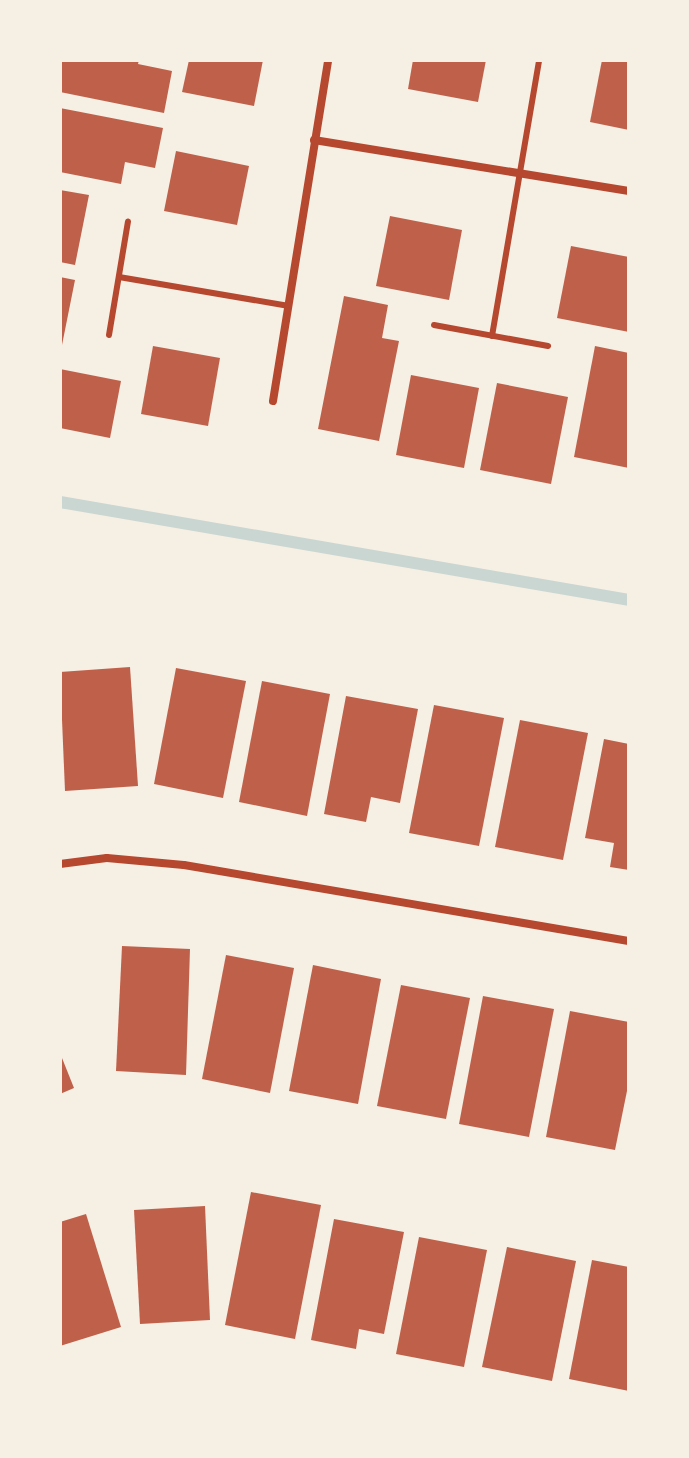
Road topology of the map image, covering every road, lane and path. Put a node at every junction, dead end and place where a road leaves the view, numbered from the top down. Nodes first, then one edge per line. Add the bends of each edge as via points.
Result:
1 (328, 60) edge
2 (539, 60) edge
3 (314, 140) junction
4 (519, 173) junction
5 (629, 191) edge
6 (128, 222) dead end
7 (119, 277) junction
8 (288, 306) junction
9 (434, 325) dead end
10 (109, 335) dead end
11 (492, 336) junction
12 (548, 346) dead end
13 (273, 401) dead end
14 (60, 864) edge
15 (629, 941) edge

1 - 3 street
2 - 4 lane
3 - 4 street
3 - 8 street
4 - 5 street
4 - 11 lane
6 - 7 lane
7 - 8 lane
7 - 10 lane
8 - 13 street
9 - 11 lane
11 - 12 lane
14 - 15 street via 107,858 184,865

